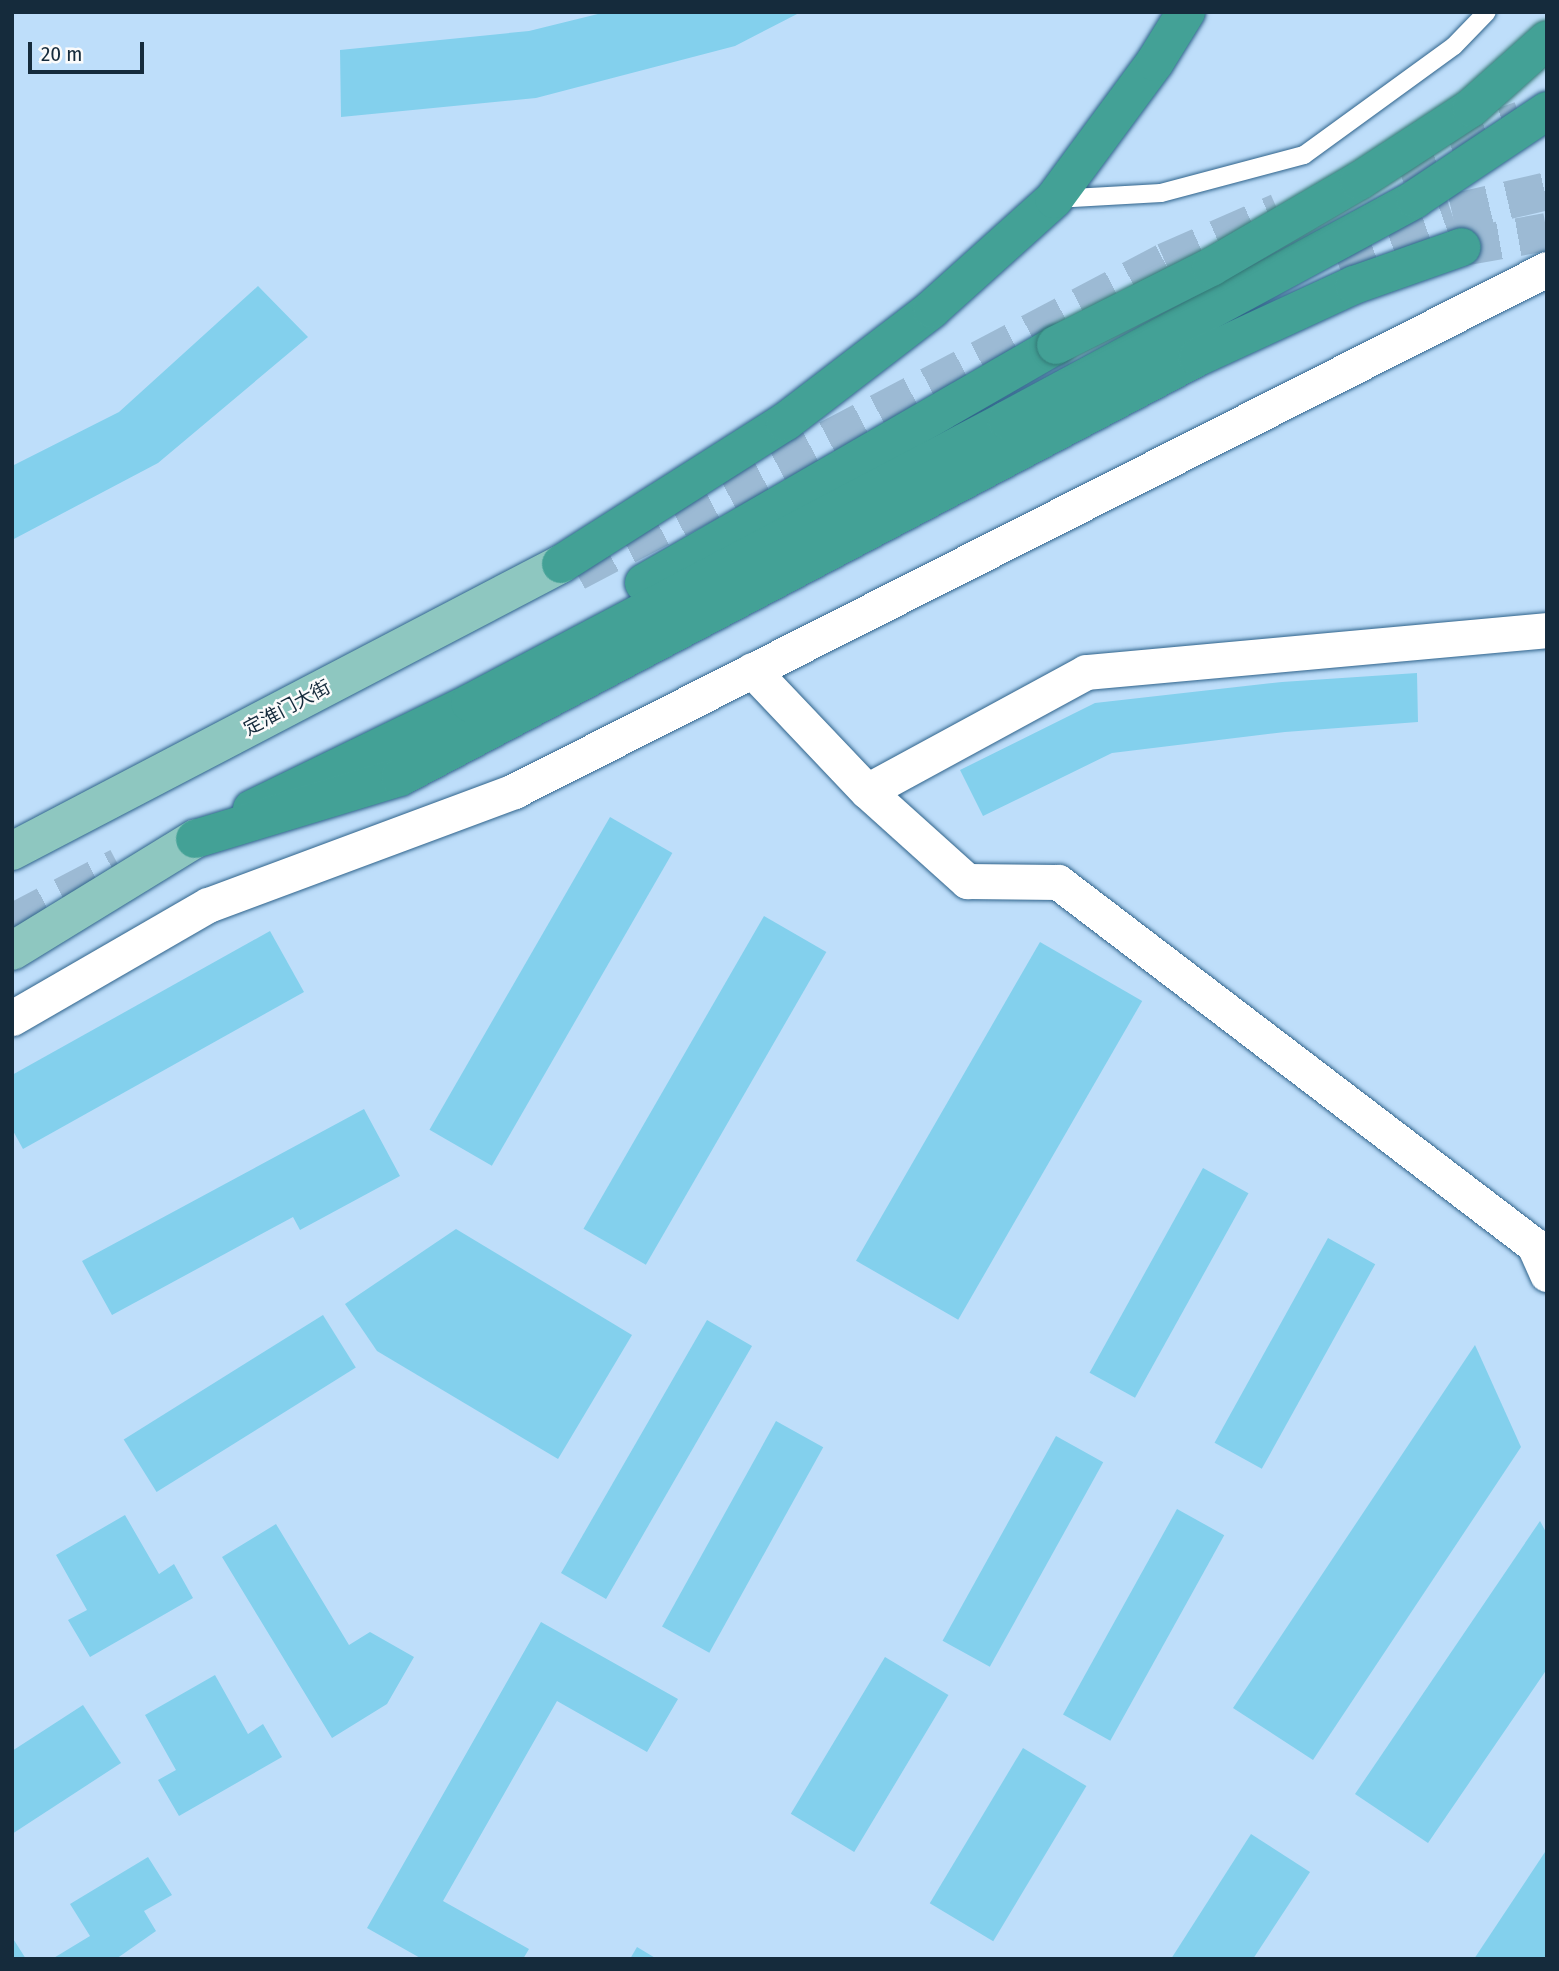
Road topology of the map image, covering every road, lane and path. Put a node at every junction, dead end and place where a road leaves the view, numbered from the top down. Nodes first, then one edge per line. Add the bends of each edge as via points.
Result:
1 (1186, 12) edge
2 (1488, 12) edge
3 (1547, 40) edge
4 (1547, 111) edge
5 (1055, 199) junction
6 (1462, 247) tunnel mouth
7 (1547, 269) edge
8 (561, 564) joint
9 (1547, 630) edge
10 (752, 670) junction
11 (867, 791) junction
12 (252, 809) junction
13 (195, 839) junction
14 (12, 851) edge
15 (12, 951) edge
16 (12, 1018) edge
17 (1543, 1253) edge

1 - 5 highway
2 - 5 lane via 1454,46 1304,155 1161,193
3 - 12 highway, bridge via 1471,108 1359,181 1211,267 1056,345
4 - 12 highway via 1415,199 1007,420 470,703
5 - 8 highway via 932,309 785,422
6 - 13 highway via 1354,285 1198,357 400,777
7 - 10 street
8 - 14 main road, 定淮门大街
9 - 11 street via 1086,672
10 - 11 street
10 - 16 street via 514,791 208,905
11 - 17 street via 967,881 1058,882
12 - 13 highway
13 - 15 main road

